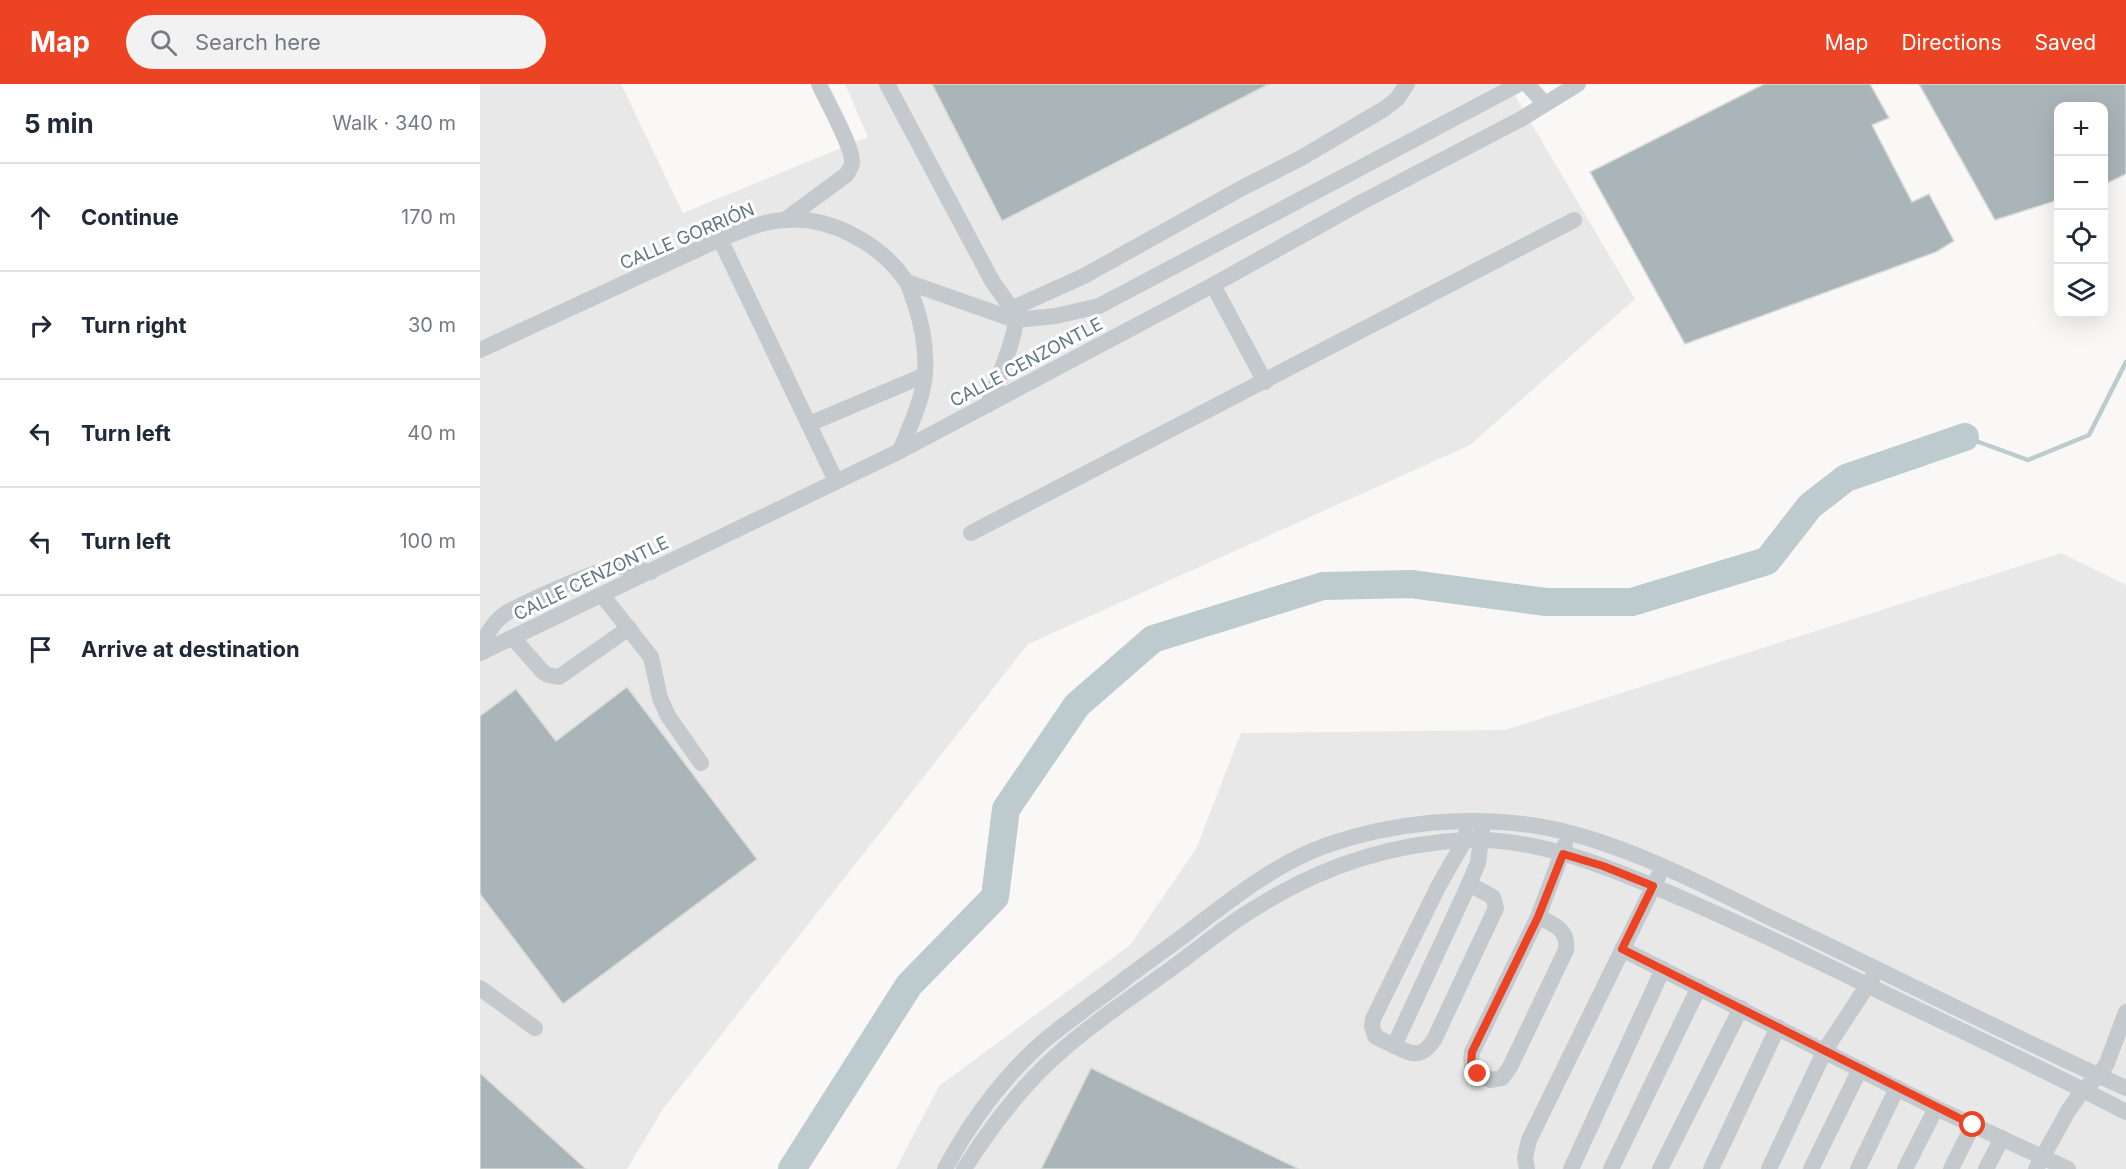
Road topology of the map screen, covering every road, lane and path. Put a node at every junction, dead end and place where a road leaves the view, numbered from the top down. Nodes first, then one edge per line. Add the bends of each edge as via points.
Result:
1 (819, 84) edge
2 (887, 84) edge
3 (1407, 84) edge
4 (1519, 84) edge
5 (1527, 84) edge
6 (1569, 86) edge
7 (1545, 104) junction
8 (785, 220) junction
9 (1574, 220) dead end
10 (720, 239) junction
11 (907, 282) junction
12 (1213, 285) junction
13 (1013, 315) junction
14 (480, 350) edge
15 (925, 375) junction
16 (1264, 382) junction
17 (988, 405) junction
18 (808, 424) junction
19 (900, 451) junction
20 (836, 482) junction
21 (971, 533) dead end
22 (651, 572) junction
23 (602, 595) junction
24 (629, 628) junction
25 (513, 638) junction
26 (480, 646) edge
27 (480, 653) edge
28 (701, 763) dead end
29 (1475, 821) junction
30 (1569, 833) junction
31 (1473, 840) junction
32 (1563, 854) junction
33 (1663, 868) junction
34 (1469, 885) junction
35 (1653, 886) junction
36 (1538, 917) junction
37 (1622, 949) junction
38 (1663, 969) junction
39 (1878, 969) junction
40 (1868, 985) junction
41 (1699, 987) junction
42 (480, 988) edge
43 (1741, 1008) junction
44 (2126, 1012) edge
45 (1778, 1027) junction
46 (535, 1028) dead end
47 (1394, 1046) junction
48 (1825, 1050) junction
49 (1860, 1068) junction
50 (2099, 1076) junction
51 (1897, 1088) junction
52 (2126, 1088) edge
53 (2084, 1090) junction
54 (1936, 1108) junction
55 (2126, 1112) edge
56 (1973, 1125) junction
57 (2002, 1138) junction
58 (2039, 1163) edge
59 (945, 1169) edge
60 (964, 1169) edge
61 (1527, 1169) edge
62 (1571, 1169) edge
63 (1611, 1169) edge
64 (1660, 1169) edge
65 (1711, 1169) edge
66 (1769, 1169) edge
67 (1811, 1169) edge
68 (1858, 1169) edge
69 (1905, 1169) edge
70 (1951, 1169) edge
71 (1986, 1169) edge
72 (2068, 1169) edge

1 - 8 street via 849,148 851,169
2 - 13 street
3 - 13 street via 1398,99 1384,109 1301,158
4 - 13 street, CALLE CENZONTLE via 1098,306 1056,316
5 - 7 street
6 - 7 street, CALLE CENZONTLE
7 - 12 street, CALLE CENZONTLE
8 - 10 street, CALLE GORRIÓN via 754,225
8 - 11 street, CALLE GORRIÓN via 810,220 837,227 884,257
9 - 16 street
10 - 14 street, CALLE GORRIÓN
10 - 18 street
11 - 13 street, CALLE CENZONTLE
11 - 15 street, CALLE GORRIÓN via 924,334
12 - 16 street
12 - 17 street, CALLE CENZONTLE
13 - 17 street via 1010,343
15 - 18 street
15 - 19 street, CALLE GORRIÓN
16 - 21 street
17 - 19 street, CALLE CENZONTLE
18 - 20 street
19 - 20 street, CALLE CENZONTLE
20 - 22 street, CALLE CENZONTLE
22 - 23 street, CALLE CENZONTLE
22 - 26 street via 611,567 544,595 503,614
23 - 24 street
23 - 25 street, CALLE CENZONTLE
24 - 25 street via 559,677 543,672
24 - 28 street via 651,657 656,687 669,716
25 - 27 street, CALLE CENZONTLE
29 - 30 street
29 - 31 street
29 - 59 street via 1368,834 1312,851 1267,875 1036,1048 972,1121
30 - 32 street
30 - 33 street
31 - 32 street
31 - 34 street via 1478,863
31 - 47 street via 1439,885 1373,1019 1375,1036
31 - 60 street via 1402,847 1333,867 1254,908 1046,1065 1006,1109
32 - 35 street
32 - 36 street
33 - 35 street
33 - 39 street
34 - 47 street
34 - 47 street via 1495,901 1488,927 1428,1048 1411,1054
35 - 37 street
35 - 40 street
36 - 36 street via 1472,1052 1473,1071 1491,1080 1502,1078 1510,1068 1566,950 1562,931
37 - 38 street
37 - 61 street via 1529,1140
38 - 41 street
38 - 62 street
39 - 40 street
39 - 50 street
40 - 48 street
40 - 53 street
41 - 43 street
41 - 63 street
42 - 46 street
43 - 45 street
43 - 64 street
44 - 50 street via 2112,1054
45 - 48 street
45 - 65 street
48 - 49 street
48 - 66 street
49 - 51 street
49 - 67 street
50 - 52 street
50 - 53 street
51 - 54 street
51 - 68 street
53 - 55 street
53 - 58 street
54 - 56 street
54 - 69 street
56 - 57 street
56 - 70 street
57 - 58 street
57 - 71 street
58 - 72 street

